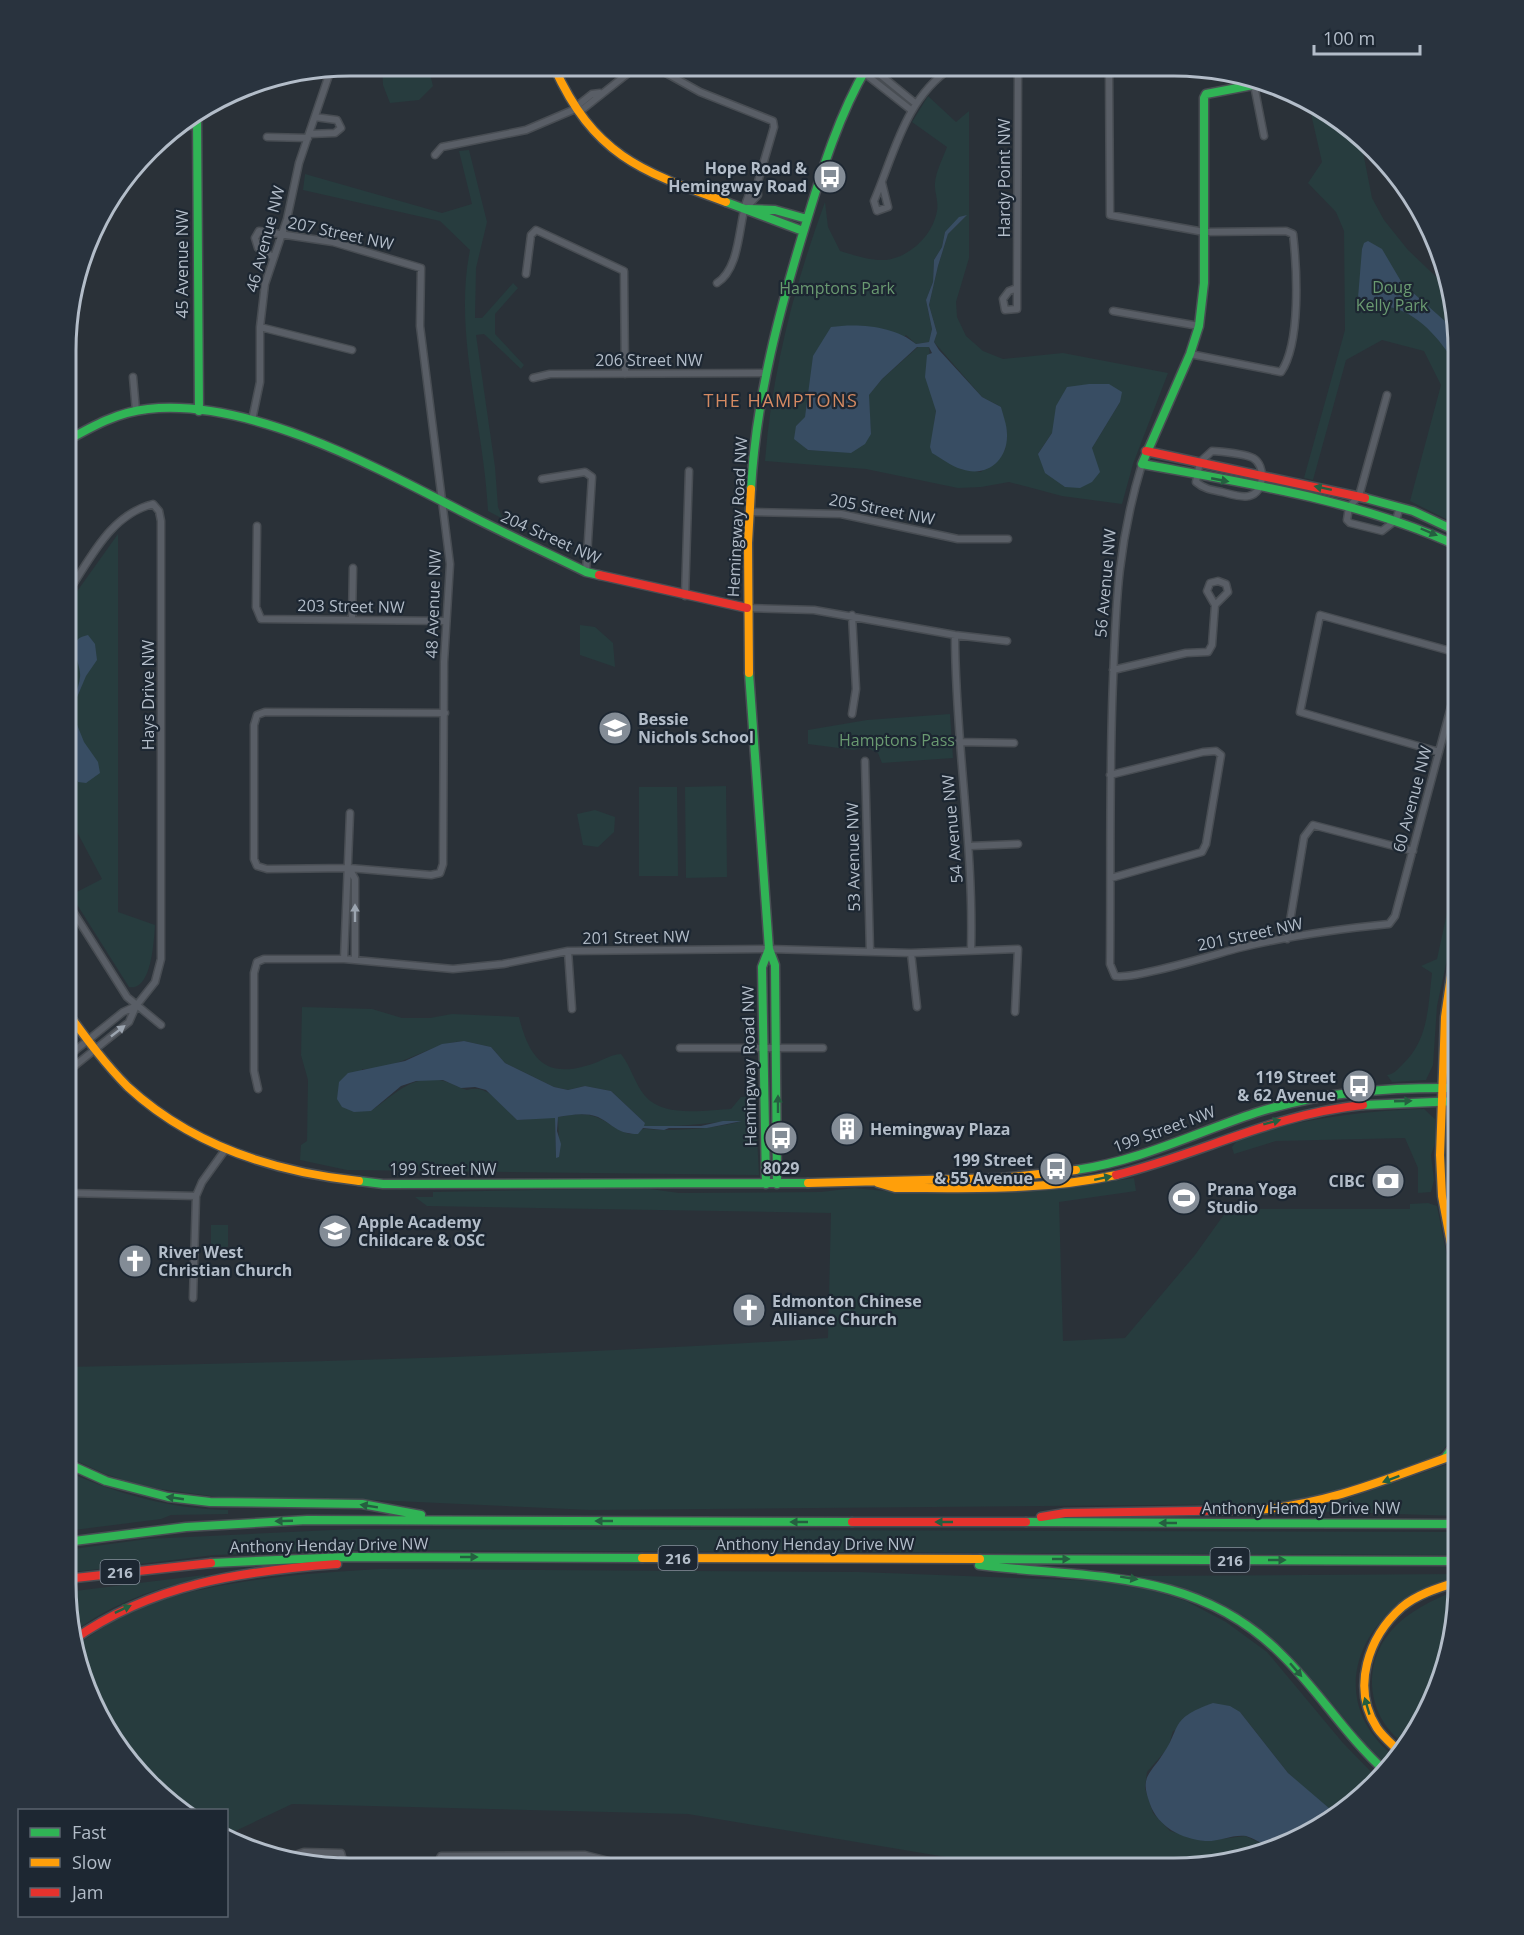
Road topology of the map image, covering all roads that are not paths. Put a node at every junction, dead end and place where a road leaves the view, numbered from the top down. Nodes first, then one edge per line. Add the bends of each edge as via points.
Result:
1 (558, 76) edge
2 (624, 76) edge
3 (671, 76) edge
4 (863, 76) edge
5 (875, 76) edge
6 (877, 76) edge
7 (942, 76) edge
8 (1018, 76) edge
9 (1109, 76) edge
10 (328, 78) edge
11 (1246, 87) edge
12 (1255, 89) edge
13 (915, 103) junction
14 (573, 110) junction
15 (911, 110) junction
16 (315, 117) junction
17 (197, 124) edge
18 (308, 136) junction
19 (1264, 136) dead end
20 (267, 137) dead end
21 (435, 155) dead end
22 (882, 183) dead end
23 (745, 209) junction
24 (807, 219) junction
25 (803, 231) junction
26 (1204, 232) junction
27 (282, 234) junction
28 (273, 257) junction
29 (418, 265) joint
30 (526, 274) dead end
31 (717, 283) dead end
32 (1017, 288) dead end
33 (1113, 311) dead end
34 (1199, 326) junction
35 (260, 327) junction
36 (352, 350) dead end
37 (1190, 354) junction
38 (765, 373) junction
39 (625, 374) junction
40 (133, 377) dead end
41 (533, 378) dead end
42 (1388, 395) dead end
43 (136, 411) junction
44 (199, 411) junction
45 (252, 420) junction
46 (76, 436) edge
47 (1146, 451) junction
48 (1200, 462) junction
49 (1142, 464) junction
50 (689, 471) dead end
51 (1262, 474) junction
52 (1198, 475) junction
53 (542, 479) dead end
54 (1260, 488) junction
55 (1359, 495) junction
56 (443, 501) junction
57 (1349, 507) junction
58 (1400, 507) junction
59 (750, 512) junction
60 (1396, 520) junction
61 (257, 526) dead end
62 (1448, 528) edge
63 (1008, 539) dead end
64 (1448, 542) edge
65 (353, 568) dead end
66 (586, 572) junction
67 (76, 580) edge
68 (685, 596) junction
69 (1215, 604) dead end
70 (747, 608) junction
71 (852, 615) junction
72 (352, 618) junction
73 (446, 621) junction
74 (955, 635) junction
75 (1007, 641) dead end
76 (1448, 650) edge
77 (1113, 670) junction
78 (445, 713) junction
79 (852, 714) dead end
80 (1448, 719) edge
81 (958, 742) junction
82 (1014, 743) dead end
83 (1439, 752) junction
84 (865, 761) dead end
85 (1110, 775) junction
86 (350, 813) dead end
87 (1018, 844) dead end
88 (969, 846) junction
89 (1413, 851) junction
90 (349, 868) junction
91 (1111, 878) junction
92 (76, 916) edge
93 (1389, 924) joint
94 (1287, 939) junction
95 (769, 949) junction
96 (971, 949) junction
97 (568, 951) junction
98 (870, 952) junction
99 (911, 953) junction
100 (344, 959) junction
101 (355, 960) junction
102 (1119, 977) joint
103 (1448, 985) edge
104 (136, 1006) junction
105 (917, 1007) dead end
106 (572, 1009) dead end
107 (1015, 1012) dead end
108 (161, 1025) dead end
109 (76, 1026) edge
110 (86, 1042) junction
111 (680, 1048) dead end
112 (763, 1048) junction
113 (778, 1048) junction
114 (823, 1048) dead end
115 (76, 1050) edge
116 (94, 1051) junction
117 (76, 1065) edge
118 (1442, 1087) junction
119 (1448, 1087) edge
120 (258, 1089) dead end
121 (1448, 1100) edge
122 (1441, 1101) junction
123 (225, 1150) junction
124 (878, 1183) junction
125 (766, 1184) junction
126 (777, 1184) junction
127 (76, 1193) edge
128 (196, 1196) junction
129 (1448, 1228) edge
130 (193, 1298) dead end
131 (1448, 1454) edge
132 (1448, 1457) edge
133 (1445, 1458) junction
134 (76, 1468) edge
135 (448, 1521) junction
136 (1002, 1522) junction
137 (1448, 1524) edge
138 (76, 1541) edge
139 (411, 1557) junction
140 (946, 1559) junction
141 (1448, 1561) edge
142 (76, 1579) edge
143 (1448, 1585) edge
144 (81, 1635) edge
145 (1394, 1747) edge
146 (1379, 1765) edge
147 (300, 1853) edge
148 (524, 1857) joint
149 (342, 1858) edge
150 (440, 1858) edge
151 (597, 1858) edge

1 - 14 main road
2 - 14 street via 583,109
3 - 23 street via 772,121 774,127
4 - 24 main road, Hemingway Road NW via 839,124
5 - 15 street
6 - 13 street
7 - 13 street
8 - 32 street, Hardy Point NW
9 - 26 street via 1110,215
10 - 16 street, 46 Avenue NW
11 - 26 main road, 56 Avenue NW via 1206,94 1204,98
12 - 19 street
13 - 15 street
14 - 21 street via 526,130 442,147
14 - 23 main road via 613,150 637,165 685,188
15 - 22 street
16 - 18 street, 46 Avenue NW
16 - 18 street via 337,120 341,128 335,133
17 - 44 main road, 45 Avenue NW
18 - 20 street
18 - 27 street, 46 Avenue NW
23 - 24 main road via 775,210
23 - 25 main road
23 - 31 street via 734,257 724,278
24 - 25 main road, Hemingway Road NW
25 - 38 main road, Hemingway Road NW
26 - 34 main road, 56 Avenue NW
26 - 37 street via 1293,234 1298,274 1295,312 1287,364 1281,372
27 - 28 street, 46 Avenue NW
27 - 28 street, 207 Street NW via 259,231 255,237 258,248
27 - 29 street, 207 Street NW via 333,242
28 - 35 street, 46 Avenue NW
29 - 56 street, 48 Avenue NW via 420,326
30 - 39 street via 531,235 536,230 624,271
33 - 34 street
34 - 37 main road, 56 Avenue NW
35 - 36 street
35 - 45 street, 46 Avenue NW via 260,382
37 - 47 main road, 56 Avenue NW
38 - 39 street, 206 Street NW
38 - 59 main road, Hemingway Road NW
39 - 41 street, 206 Street NW via 550,374
40 - 43 street
42 - 55 street
43 - 44 main road, 204 Street NW
43 - 46 main road, 204 Street NW via 105,420
44 - 45 main road, 204 Street NW
45 - 56 main road, 204 Street NW via 357,458
47 - 48 main road
47 - 49 main road, 56 Avenue NW
48 - 51 main road
48 - 51 street via 1212,451 1224,452 1254,458
48 - 52 street
49 - 52 main road
49 - 77 street, 56 Avenue NW via 1127,511 1118,564
50 - 68 street
51 - 54 street
55 -> 51 main road
52 - 54 main road
53 - 66 street via 585,472 592,477
54 - 57 main road
55 - 57 street
55 - 58 main road
56 - 66 main road, 204 Street NW
56 - 73 street, 48 Avenue NW via 450,564
57 - 60 main road
57 - 60 street via 1350,523 1379,531
58 - 60 street
58 - 62 main road
59 - 63 street, 205 Street NW via 841,514 953,539
59 - 70 main road, Hemingway Road NW
60 -> 64 main road
61 - 72 street, 203 Street NW via 258,616 271,620
65 - 72 street
66 - 68 main road, 204 Street NW
67 - 104 street, Hays Drive NW via 113,526 128,514 153,504 161,521 162,950 155,982
68 - 70 main road, 204 Street NW
69 - 77 street via 1208,652 1186,653
70 - 71 street, 204 Street NW
70 - 95 main road, Hemingway Road NW via 751,718
71 - 74 street, 204 Street NW
71 - 79 street via 856,689
72 - 73 street, 203 Street NW
73 - 78 street, 48 Avenue NW
74 - 75 street, 204 Street NW
74 - 81 street, 54 Avenue NW
76 - 83 street via 1320,615 1300,712
77 - 85 street, 56 Avenue NW
78 - 90 street, 48 Avenue NW via 440,873 431,876
78 - 90 street via 257,715 257,866
80 - 83 street, 60 Avenue NW
81 - 82 street
81 - 88 street, 54 Avenue NW
83 - 89 street, 60 Avenue NW
84 - 98 street, 53 Avenue NW
85 - 91 street, 56 Avenue NW
85 - 91 street via 1203,752 1216,751 1221,755 1202,852
86 - 90 street
87 - 88 street
88 - 96 street, 54 Avenue NW
89 - 93 street, 60 Avenue NW via 1395,916
89 - 94 street via 1313,825 1304,837
90 - 100 street via 345,879
101 -> 90 street via 355,879
91 - 102 street, 56 Avenue NW via 1110,964 1112,974
92 - 104 street
93 - 94 street, 201 Street NW via 1341,928
94 - 102 street, 201 Street NW
95 - 97 street, 201 Street NW
95 - 98 street, 201 Street NW
95 - 112 main road, Hemingway Road NW via 762,967
95 - 113 main road, Hemingway Road NW via 775,965
96 - 99 street, 201 Street NW
96 - 107 street, 201 Street NW via 1018,949
97 - 101 street, 201 Street NW via 471,968 420,968
97 - 106 street
98 - 99 street, 201 Street NW
99 - 105 street
100 - 101 street, 201 Street NW
100 - 120 street, 201 Street NW via 257,962 254,1071
103 - 118 main road
104 - 108 street
104 - 110 street, Hays Drive NW
116 -> 104 street, Hays Drive NW via 129,1022
109 - 110 main road, 199 Street NW
110 - 115 street, Hays Drive NW
110 - 116 main road, 199 Street NW
111 - 112 street
112 - 113 street
112 - 125 main road, Hemingway Road NW
113 - 114 street
126 -> 113 main road, Hemingway Road NW
116 - 117 street, Hays Drive NW
116 - 123 main road, 199 Street NW via 142,1098 196,1136
118 - 119 main road, 199 Street NW
118 - 122 main road
118 - 124 main road, 199 Street NW via 1358,1091 1290,1103 1098,1167 1055,1174 895,1179
121 - 122 main road, 199 Street NW
124 -> 122 main road, 199 Street NW via 906,1188 1081,1182 1120,1174 1293,1117 1360,1105
122 - 129 main road via 1442,1196
123 - 125 main road, 199 Street NW via 312,1177 383,1184
123 - 128 street via 201,1182
124 - 126 main road, 199 Street NW
125 - 126 main road, 199 Street NW
127 - 128 street
128 - 130 street
131 - 133 main road
132 - 133 main road
133 -> 136 main road via 1332,1499 1301,1506 1065,1513
135 -> 134 main road via 362,1504 210,1502 168,1497 106,1481
136 -> 135 main road, Anthony Henday Drive NW / 216
135 -> 138 main road, Anthony Henday Drive NW / 216 via 244,1523
137 -> 136 main road, Anthony Henday Drive NW / 216
139 -> 140 main road, Anthony Henday Drive NW / 216
139 - 142 main road, Anthony Henday Drive NW / 216 via 246,1560
144 -> 139 main road via 123,1608 212,1581 288,1568
140 -> 141 main road, Anthony Henday Drive NW / 216
140 -> 146 main road via 1008,1570 1148,1581 1216,1605 1273,1645 1363,1752
145 -> 143 main road via 1373,1723 1365,1703 1363,1675 1367,1655 1378,1634 1407,1603
147 - 149 street via 341,1853
148 - 150 street
148 - 151 street

